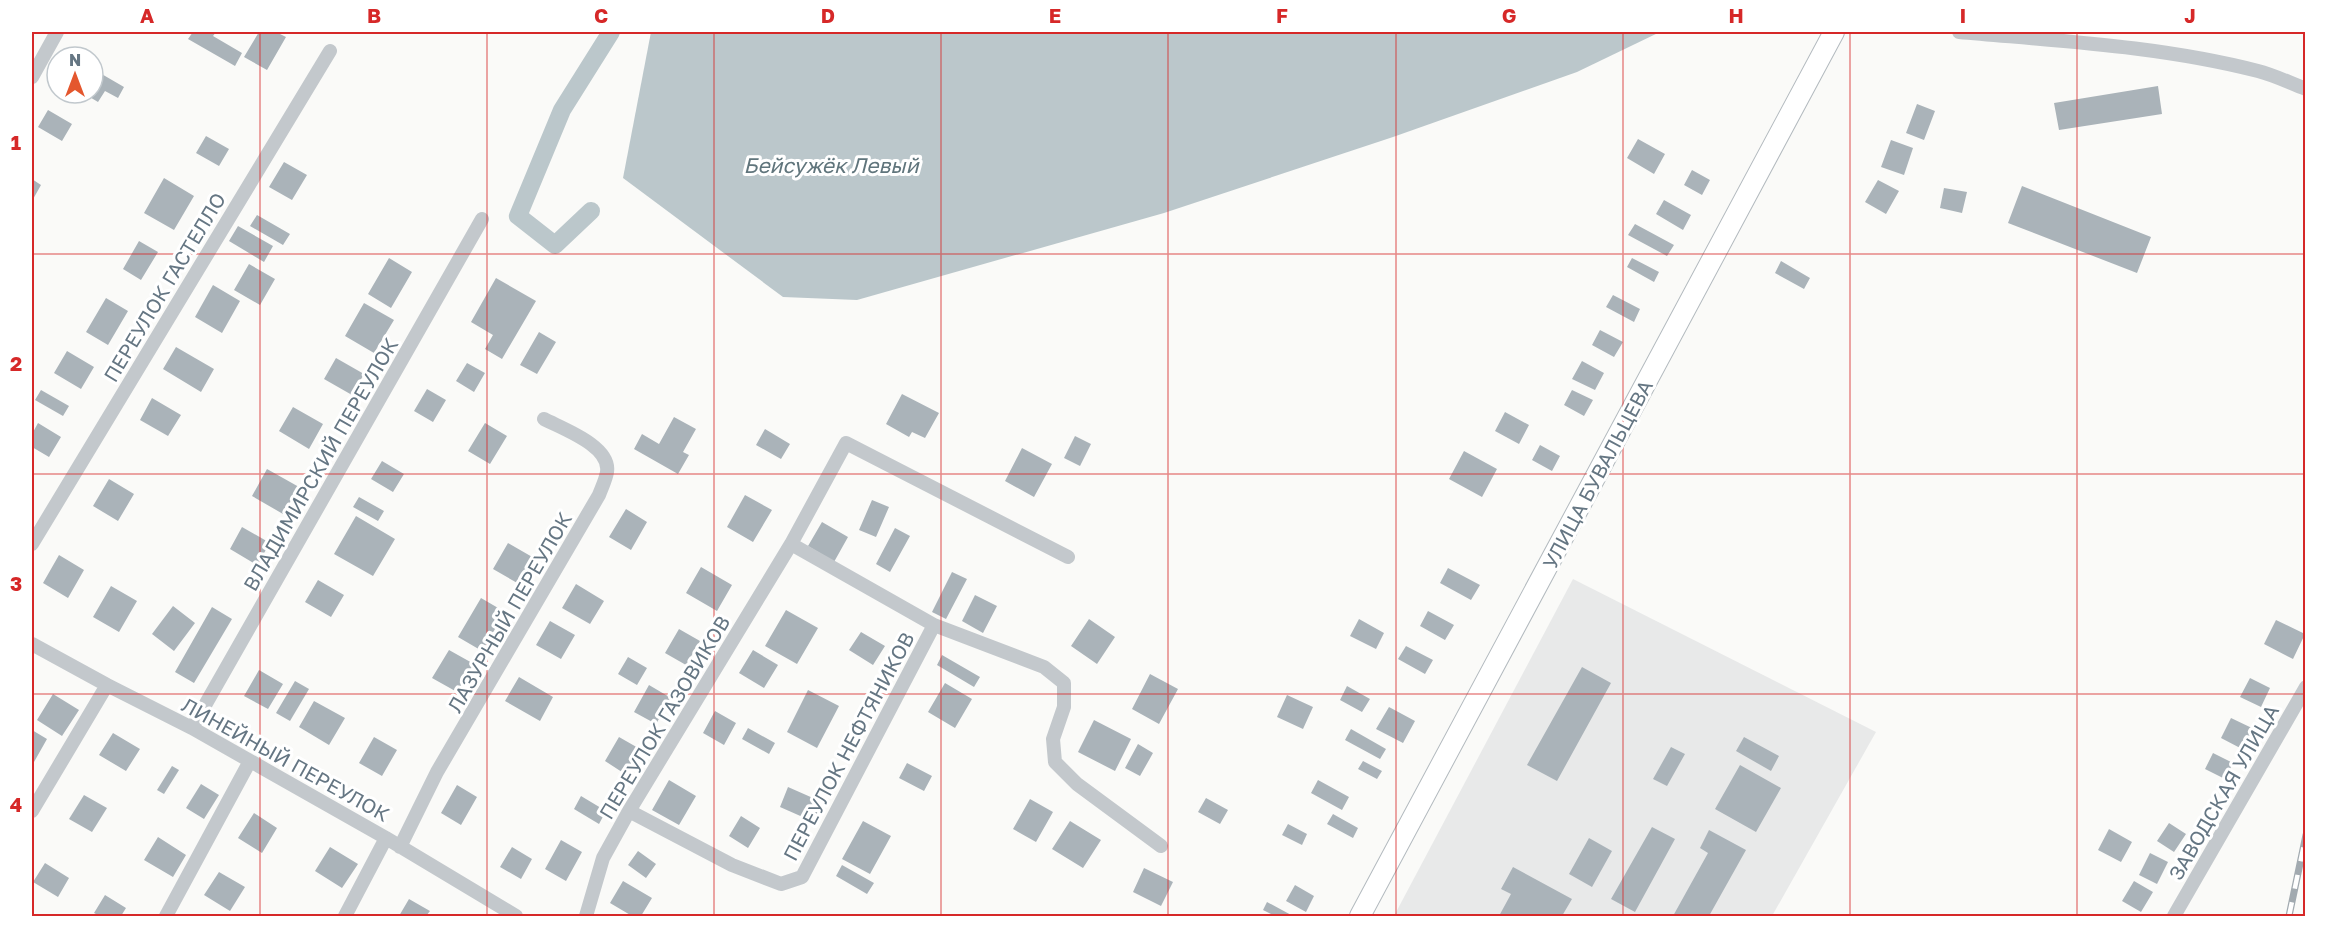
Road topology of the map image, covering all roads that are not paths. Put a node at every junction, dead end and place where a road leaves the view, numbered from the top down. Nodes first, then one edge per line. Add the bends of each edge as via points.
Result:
1 (57, 32) edge
2 (1834, 32) edge
3 (1959, 32) edge
4 (330, 51) dead end
5 (32, 77) edge
6 (2306, 89) edge
7 (482, 219) dead end
8 (544, 419) dead end
9 (32, 544) edge
10 (791, 544) junction
11 (1068, 557) dead end
12 (934, 625) junction
13 (32, 644) edge
14 (107, 686) junction
15 (2306, 687) edge
16 (192, 728) junction
17 (250, 761) junction
18 (32, 811) edge
19 (629, 811) junction
20 (386, 838) junction
21 (1161, 846) dead end
22 (400, 847) junction
23 (166, 916) edge
24 (345, 916) edge
25 (516, 916) edge
26 (586, 916) edge
27 (1360, 916) edge
28 (2174, 916) edge

1 - 5 street
2 - 27 street, УЛИЦА БУВАЛЬЦЕВА
3 - 6 street via 2120,46 2260,71
4 - 9 street, ПЕРЕУЛОК ГАСТЕЛЛО
7 - 16 street, ВЛАДИМИРСКИЙ ПЕРЕУЛОК
8 - 22 street, ЛАЗУРНЫЙ ПЕРЕУЛОК via 603,454 607,470 599,495 437,772
10 - 11 street, ПЕРЕУЛОК ГАЗОВИКОВ via 846,443
10 - 12 street
10 - 19 street, ПЕРЕУЛОК ГАЗОВИКОВ
12 - 19 street, ПЕРЕУЛОК НЕФТЯНИКОВ via 802,877 781,884 732,865
12 - 21 street via 1044,667 1064,683 1064,707 1053,739 1055,762 1077,784
13 - 14 street, ЛИНЕЙНЫЙ ПЕРЕУЛОК
14 - 16 street, ЛИНЕЙНЫЙ ПЕРЕУЛОК
14 - 18 street
15 - 28 street, ЗАВОДСКАЯ УЛИЦА
16 - 17 street, ЛИНЕЙНЫЙ ПЕРЕУЛОК
17 - 20 street, ЛИНЕЙНЫЙ ПЕРЕУЛОК
17 - 23 street
19 - 26 street, ПЕРЕУЛОК ГАЗОВИКОВ via 603,858
20 - 22 street, ЛИНЕЙНЫЙ ПЕРЕУЛОК
20 - 24 street
22 - 25 street, ЛИНЕЙНЫЙ ПЕРЕУЛОК

